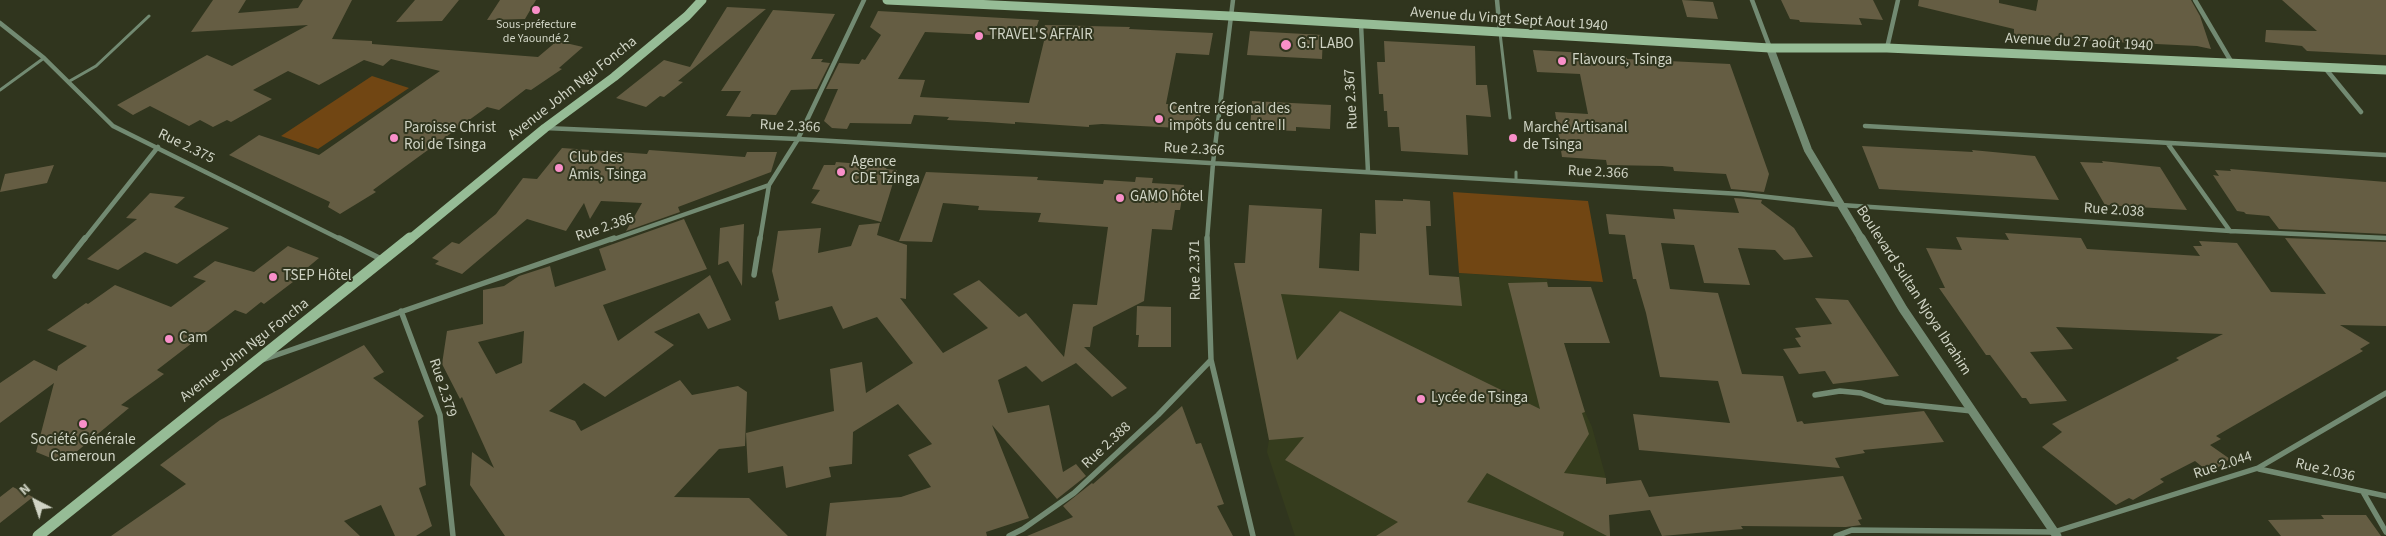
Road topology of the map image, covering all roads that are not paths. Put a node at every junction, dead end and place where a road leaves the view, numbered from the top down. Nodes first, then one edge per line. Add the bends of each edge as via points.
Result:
1 (702, 0) edge
2 (864, 0) edge
3 (887, 0) edge
4 (1233, 0) edge
5 (1498, 0) edge
6 (1752, 0) edge
7 (1898, 0) edge
8 (2195, 0) edge
9 (149, 16) dead end
10 (1230, 16) junction
11 (0, 23) edge
12 (1361, 24) junction
13 (1500, 33) junction
14 (1770, 48) junction
15 (1887, 48) junction
16 (44, 58) junction
17 (2233, 63) junction
18 (2324, 67) junction
19 (2386, 70) edge
20 (68, 82) junction
21 (0, 90) edge
22 (2361, 112) dead end
23 (1510, 118) dead end
24 (1865, 126) dead end
25 (545, 128) junction
26 (798, 139) junction
27 (2168, 144) junction
28 (158, 147) junction
29 (2386, 156) edge
30 (1213, 163) junction
31 (1368, 172) junction
32 (1516, 172) dead end
33 (1516, 181) junction
34 (769, 185) junction
35 (1841, 206) junction
36 (2230, 231) junction
37 (2386, 238) edge
38 (384, 260) junction
39 (754, 275) dead end
40 (55, 276) dead end
41 (402, 311) junction
42 (1211, 360) junction
43 (252, 364) junction
44 (2386, 393) edge
45 (1815, 395) dead end
46 (1973, 411) junction
47 (2258, 468) junction
48 (2363, 492) junction
49 (2386, 496) edge
50 (2386, 532) edge
51 (2055, 534) edge
52 (38, 536) edge
53 (453, 536) edge
54 (1009, 536) edge
55 (1253, 536) edge
56 (1836, 536) edge

1 - 25 main road, Avenue John Ngu Foncha via 614,77
2 - 26 street
3 - 10 main road, Avenue du Vingt Sept Aout 1940
4 - 10 street, Rue 2.371
5 - 13 street
6 - 14 street
7 - 15 street
8 - 17 street
9 - 20 lane via 96,66
10 - 12 main road, Avenue du Vingt Sept Aout 1940
10 - 30 street, Rue 2.371
11 - 16 street, Rue 2.375
12 - 13 main road, Avenue du Vingt Sept Aout 1940
12 - 31 street, Rue 2.367
13 - 14 main road, Avenue du Vingt Sept Aout 1940
13 - 23 lane
14 - 15 main road, Avenue du 27 août 1940
14 - 35 street, Boulevard Sultan Njoya Ibrahim via 1808,150
15 - 17 main road, Avenue du 27 août 1940
16 - 20 street, Rue 2.375
16 - 21 lane
17 - 18 main road, Avenue du 27 août 1940
18 - 19 main road, Avenue du 27 août 1940
18 - 22 street
20 - 28 street, Rue 2.375 via 113,126
24 - 27 street
25 - 26 street, Rue 2.366
25 - 38 main road, Avenue John Ngu Foncha
26 - 30 street, Rue 2.366
26 - 34 street
27 - 29 street
27 - 36 street
28 - 38 street, Rue 2.375
28 - 40 street
30 - 31 street, Rue 2.366
30 - 42 street, Rue 2.371 via 1207,243
31 - 33 street, Rue 2.366
32 - 33 lane
33 - 35 street, Rue 2.366 via 1740,194
34 - 39 street
34 - 41 street, Rue 2.386
35 - 36 street, Rue 2.038
35 - 46 street, Boulevard Sultan Njoya Ibrahim via 1903,309
36 - 37 street, Rue 2.038
38 - 43 main road, Avenue John Ngu Foncha
41 - 43 street, Rue 2.386
41 - 53 street, Rue 2.379 via 440,415
42 - 54 street, Rue 2.388 via 1158,415 1074,493
42 - 55 street, Rue 2.371
43 - 52 main road, Avenue John Ngu Foncha
44 - 47 street, Rue 2.044
45 - 46 street via 1840,391 1861,393 1886,402
46 - 51 street, Boulevard Sultan Njoya Ibrahim
47 - 48 street, Rue 2.036
47 - 51 street, Rue 2.044
48 - 49 street, Rue 2.036
48 - 50 street
51 - 56 street, Rue 2.044 via 1852,530

